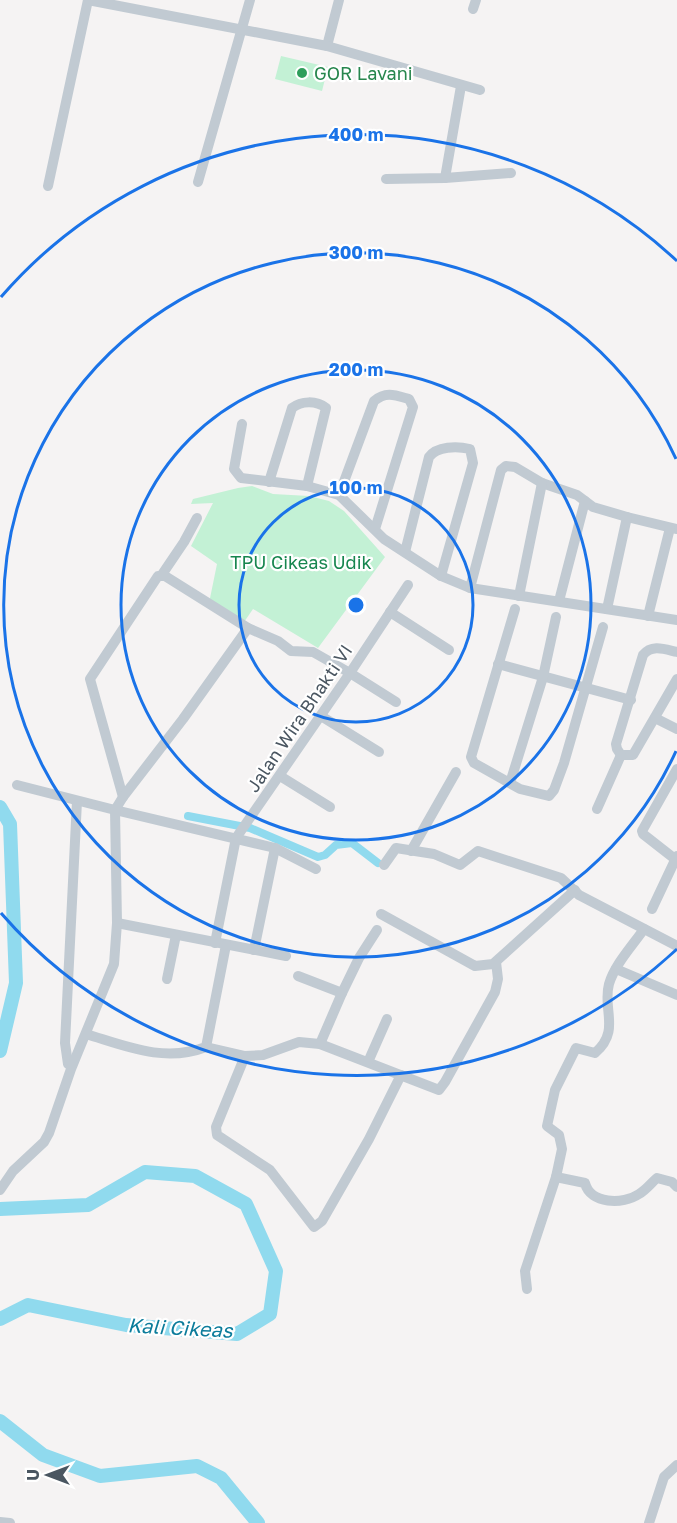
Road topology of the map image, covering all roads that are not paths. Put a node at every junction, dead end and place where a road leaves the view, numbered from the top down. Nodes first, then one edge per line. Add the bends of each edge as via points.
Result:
1 (87, 0) edge
2 (250, 0) edge
3 (339, 0) edge
4 (243, 30) junction
5 (327, 46) junction
6 (461, 86) junction
7 (480, 90) dead end
8 (511, 173) dead end
9 (445, 178) junction
10 (386, 179) dead end
11 (198, 182) dead end
12 (48, 186) dead end
13 (242, 424) dead end
14 (269, 482) junction
15 (542, 483) junction
16 (307, 486) junction
17 (339, 495) junction
18 (585, 501) junction
19 (627, 517) junction
20 (197, 518) dead end
21 (375, 529) junction
22 (674, 529) edge
23 (405, 552) junction
24 (161, 576) junction
25 (441, 576) junction
26 (408, 585) dead end
27 (470, 588) junction
28 (519, 596) junction
29 (559, 601) junction
30 (514, 609) dead end
31 (608, 609) junction
32 (390, 612) junction
33 (648, 616) junction
34 (556, 617) dead end
35 (677, 620) edge
36 (603, 627) dead end
37 (248, 628) junction
38 (449, 650) dead end
39 (677, 652) edge
40 (498, 664) junction
41 (350, 673) junction
42 (543, 677) junction
43 (677, 678) edge
44 (586, 688) junction
45 (631, 700) junction
46 (396, 702) dead end
47 (321, 716) junction
48 (655, 717) junction
49 (677, 729) edge
50 (379, 752) dead end
51 (621, 754) junction
52 (677, 769) edge
53 (456, 772) dead end
54 (280, 777) junction
55 (510, 783) junction
56 (17, 784) dead end
57 (123, 797) junction
58 (77, 801) junction
59 (330, 807) dead end
60 (597, 809) dead end
61 (115, 810) junction
62 (241, 831) junction
63 (275, 848) junction
64 (411, 851) junction
65 (676, 858) edge
66 (384, 865) dead end
67 (315, 869) dead end
68 (575, 890) junction
69 (652, 909) dead end
70 (381, 914) dead end
71 (117, 923) junction
72 (644, 929) junction
73 (377, 930) dead end
74 (176, 935) junction
75 (221, 944) junction
76 (677, 946) edge
77 (254, 950) junction
78 (286, 956) dead end
79 (496, 962) junction
80 (616, 969) junction
81 (298, 976) dead end
82 (167, 979) dead end
83 (342, 993) junction
84 (677, 995) edge
85 (387, 1019) dead end
86 (86, 1034) junction
87 (320, 1044) junction
88 (206, 1047) junction
89 (245, 1056) junction
90 (368, 1062) junction
91 (68, 1064) dead end
92 (401, 1075) junction
93 (556, 1177) junction
94 (2, 1186) edge
95 (677, 1187) edge
96 (527, 1289) dead end
97 (677, 1465) edge
98 (0, 1522) edge
99 (10, 1523) edge
100 (649, 1523) edge

1 - 4 street
1 - 12 street
2 - 4 street
3 - 5 street
4 - 5 street
4 - 11 street
5 - 6 street
6 - 7 street
6 - 9 street
8 - 9 street
9 - 10 street
13 - 14 street via 234,470 241,478
14 - 16 street
14 - 16 street via 292,408 305,402 320,403 326,408
15 - 18 street via 567,490
15 - 27 street via 509,466 501,471
15 - 28 street
16 - 17 street
17 - 21 street
17 - 21 street via 374,401 390,394 409,399 413,407
18 - 19 street
18 - 29 street
19 - 22 street
19 - 31 street
20 - 24 street
21 - 23 street
22 - 33 street
23 - 25 street
23 - 25 street via 429,457 434,451 470,449 473,463
24 - 37 street
24 - 57 street via 157,576 90,679
25 - 27 street
26 - 32 street, Jalan Wira Bhakti VI
27 - 28 street
28 - 29 street
29 - 31 street
30 - 40 street
31 - 33 street
32 - 38 street
32 - 41 street, Jalan Wira Bhakti VI
33 - 35 street
34 - 42 street
36 - 44 street
37 - 41 street via 291,651 313,652
37 - 57 street
39 - 45 street via 647,650
40 - 42 street
40 - 55 street via 471,757 474,763
41 - 46 street
41 - 47 street, Jalan Wira Bhakti VI
42 - 44 street
42 - 55 street
43 - 48 street
44 - 45 street
44 - 55 street via 554,790 549,796
45 - 51 street via 616,744
47 - 50 street
47 - 54 street, Jalan Wira Bhakti VI
48 - 49 street
48 - 51 street via 633,755
51 - 60 street
52 - 65 street via 642,831
53 - 64 street
54 - 59 street
54 - 62 street, Jalan Wira Bhakti VI
56 - 58 street
57 - 61 street
58 - 61 street
58 - 91 street via 64,1043
61 - 62 street
61 - 71 street
62 - 63 street
62 - 75 street
63 - 67 street
63 - 77 street
64 - 66 street via 396,848
64 - 68 street via 434,854 460,865 478,851 561,878
65 - 69 street
68 - 72 street
68 - 79 street
70 - 79 street via 475,966
71 - 74 street
71 - 86 street via 111,974
72 - 76 street
72 - 80 street
73 - 83 street
74 - 75 street
74 - 82 street
75 - 77 street
75 - 88 street
77 - 78 street
79 - 92 street via 495,992 446,1082 439,1090
80 - 84 street
80 - 93 street via 609,982 611,1020 603,1046 595,1053 576,1048 555,1090 547,1126 559,1135 562,1149
81 - 83 street
83 - 87 street
85 - 90 street
86 - 88 street via 152,1054
86 - 94 street via 49,1133
87 - 89 street via 299,1042 263,1055
87 - 90 street
88 - 89 street
89 - 92 street via 216,1127 217,1135 270,1170 314,1227 322,1221 369,1140
90 - 92 street
93 - 95 street via 585,1183 592,1195 612,1202 638,1196 657,1178
93 - 96 street via 525,1271
97 - 100 street via 664,1477
98 - 99 street

